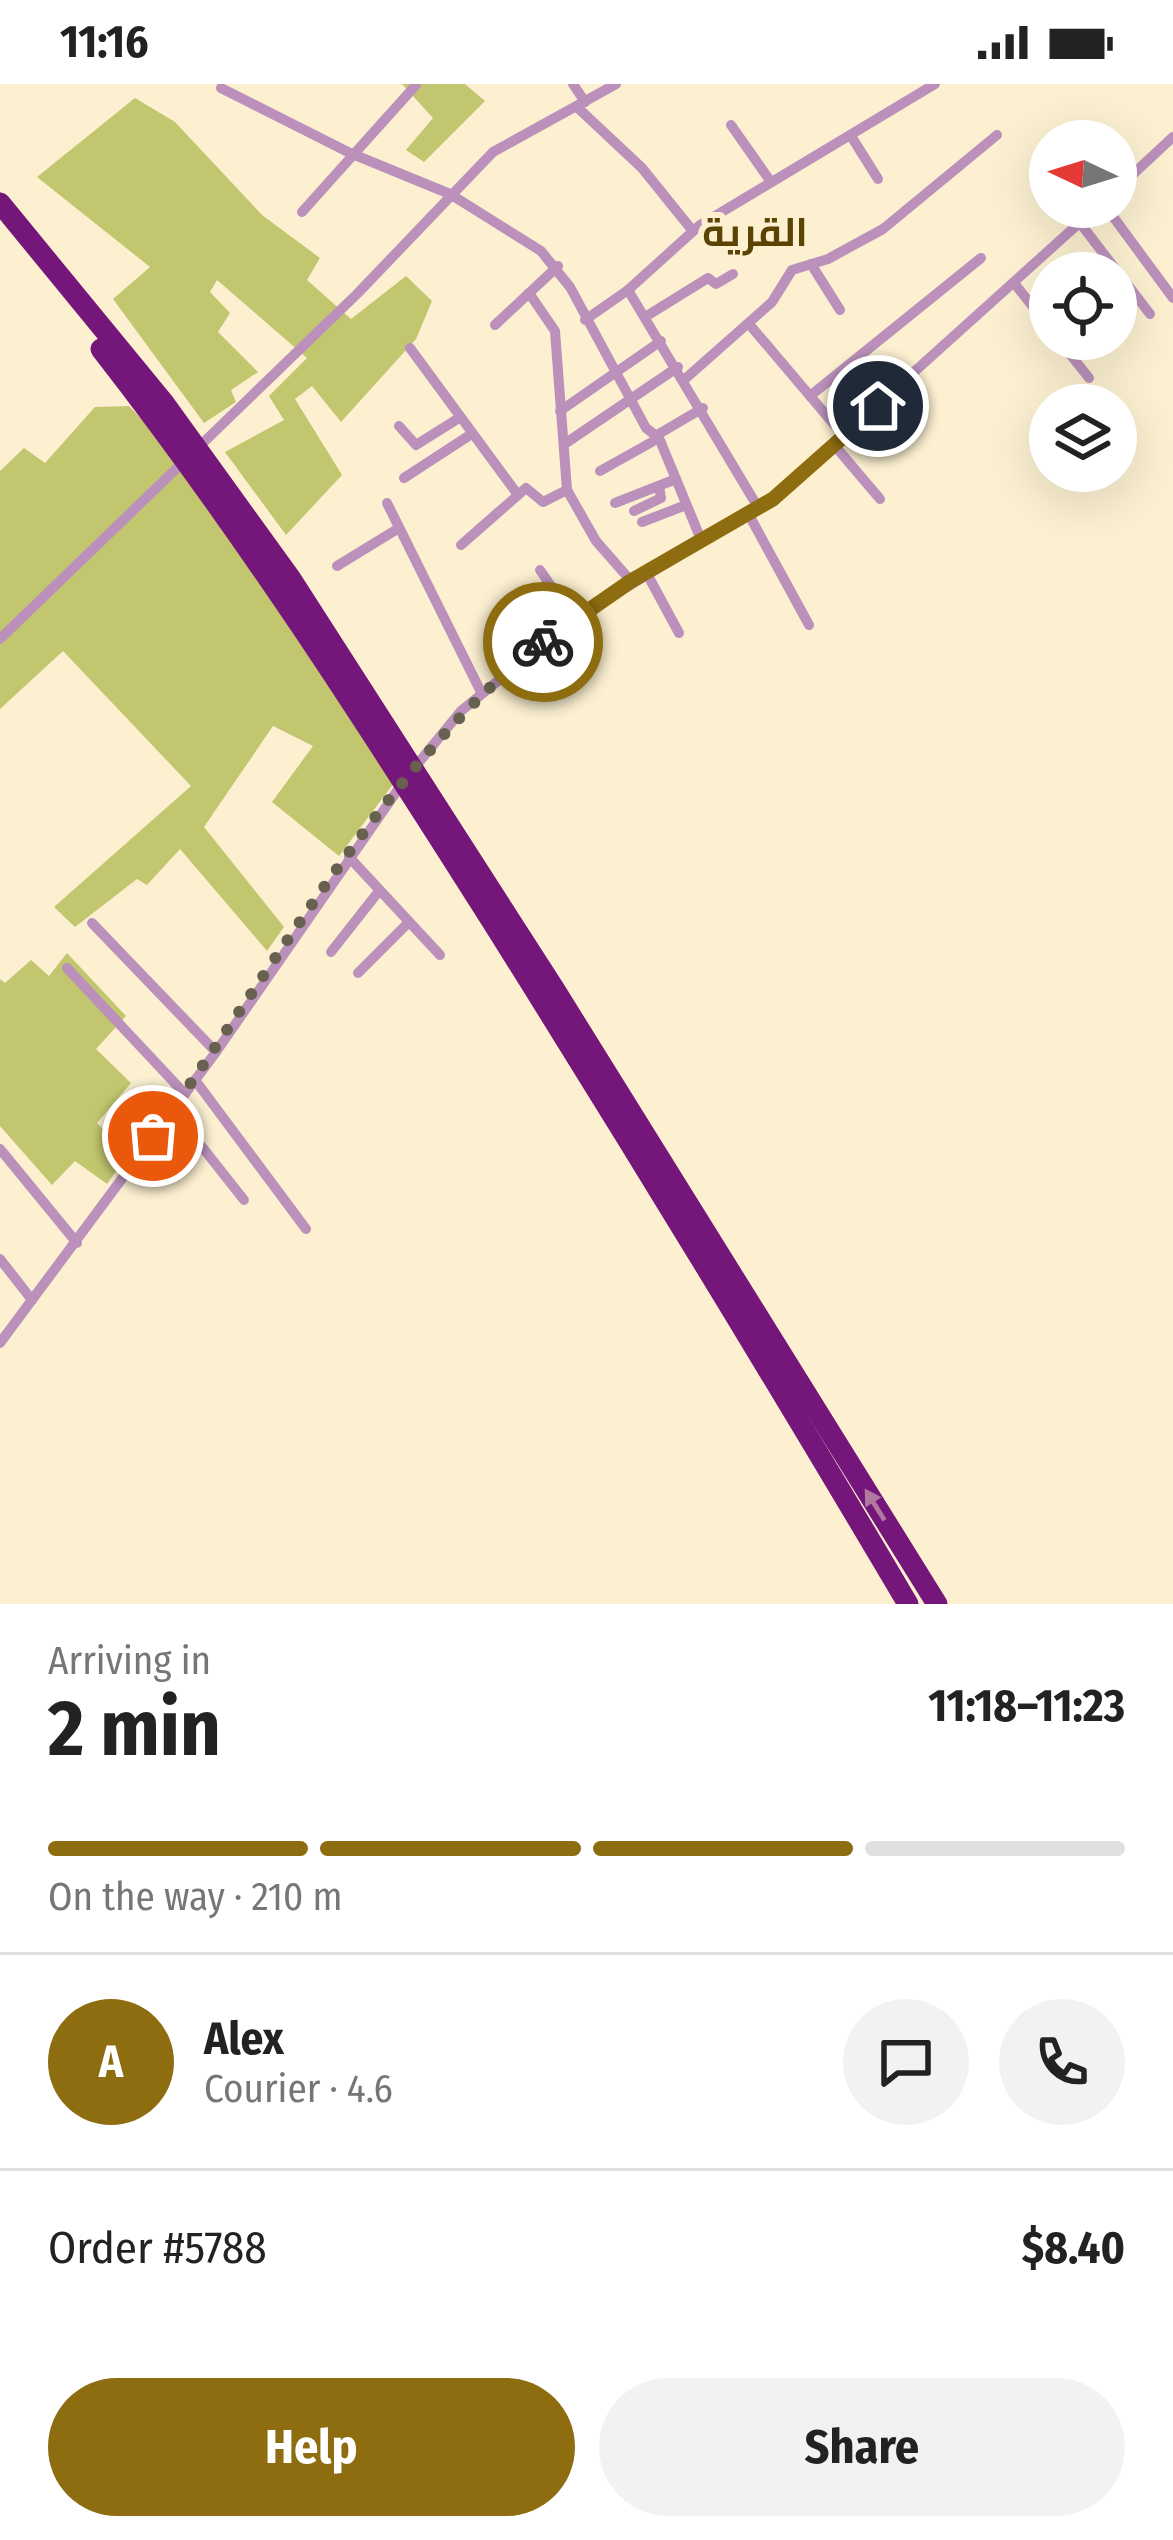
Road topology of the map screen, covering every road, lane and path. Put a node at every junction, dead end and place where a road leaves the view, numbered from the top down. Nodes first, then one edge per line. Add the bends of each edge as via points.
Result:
1 (573, 84) edge
2 (616, 84) edge
3 (416, 85) edge
4 (926, 87) edge
5 (221, 88) dead end
6 (581, 105) junction
7 (731, 125) dead end
8 (997, 135) dead end
9 (851, 136) junction
10 (1173, 137) edge
11 (350, 153) junction
12 (1137, 170) edge
13 (878, 179) dead end
14 (772, 182) junction
15 (450, 194) junction
16 (0, 203) edge
17 (302, 212) dead end
18 (0, 224) edge
19 (1075, 228) edge
20 (1084, 228) edge
21 (1118, 228) edge
22 (692, 230) junction
23 (981, 258) dead end
24 (811, 264) junction
25 (558, 266) junction
26 (733, 274) dead end
27 (1015, 283) junction
28 (628, 290) junction
29 (529, 293) junction
30 (1173, 298) edge
31 (1029, 301) edge
32 (840, 310) dead end
33 (1150, 314) dead end
34 (644, 317) junction
35 (585, 320) junction
36 (749, 324) junction
37 (495, 325) dead end
38 (661, 341) junction
39 (410, 348) dead end
40 (1075, 360) edge
41 (681, 373) junction
42 (616, 374) junction
43 (1089, 377) dead end
44 (810, 396) junction
45 (631, 400) junction
46 (703, 408) junction
47 (560, 411) junction
48 (459, 418) junction
49 (399, 426) dead end
50 (470, 435) junction
51 (658, 436) junction
52 (840, 441) junction
53 (566, 443) junction
54 (600, 471) dead end
55 (404, 478) dead end
56 (676, 479) junction
57 (658, 486) junction
58 (567, 490) junction
59 (518, 495) junction
60 (880, 500) dead end
61 (386, 503) dead end
62 (615, 503) dead end
63 (686, 505) junction
64 (634, 511) dead end
65 (754, 512) junction
66 (642, 522) dead end
67 (399, 529) junction
68 (702, 542) junction
69 (461, 544) dead end
70 (337, 566) dead end
71 (540, 570) dead end
72 (646, 572) junction
73 (631, 581) junction
74 (574, 619) junction
75 (809, 625) dead end
76 (679, 633) dead end
77 (0, 639) edge
78 (482, 692) junction
79 (435, 818) junction
80 (349, 857) junction
81 (379, 891) junction
82 (409, 922) junction
83 (92, 923) dead end
84 (331, 952) dead end
85 (440, 955) dead end
86 (67, 968) dead end
87 (358, 974) dead end
88 (216, 1052) junction
89 (195, 1080) junction
90 (185, 1094) junction
91 (172, 1110) junction
92 (0, 1149) edge
93 (244, 1200) dead end
94 (306, 1229) dead end
95 (77, 1243) junction
96 (0, 1259) edge
97 (32, 1300) junction
98 (0, 1343) edge
99 (908, 1604) edge
100 (937, 1604) edge

1 - 6 street
2 - 6 street
3 - 11 street
4 - 9 street
5 - 11 street
6 - 15 street via 493,152
6 - 22 street
7 - 14 street
8 - 24 street via 883,229
9 - 13 street
9 - 14 street
10 - 12 street
11 - 15 street
11 - 17 street
14 - 22 street
15 - 25 street
15 - 77 street
16 - 79 highway via 214,469 373,702
18 - 79 highway via 199,474
19 - 27 street
20 - 33 street
21 - 30 street
22 - 28 street
23 - 44 street
24 - 32 street
24 - 36 street via 783,279
25 - 29 street
25 - 35 street
26 - 34 street via 716,284 708,278
27 - 31 street
27 - 52 street
28 - 34 street
28 - 35 street
29 - 37 street
29 - 47 street via 555,331
34 - 38 street
35 - 42 street
36 - 41 street
36 - 44 street
38 - 41 street
38 - 42 street
39 - 48 street
40 - 43 street
41 - 45 street
41 - 46 street
42 - 45 street
42 - 47 street
44 - 52 street
45 - 51 street
45 - 53 street
46 - 51 street
46 - 65 street
47 - 53 street
48 - 49 street via 416,445
48 - 50 street
50 - 55 street
50 - 59 street
51 - 54 street
51 - 56 street
52 - 60 street
52 - 65 street
53 - 58 street
56 - 57 street
56 - 63 street
57 - 62 street
57 - 64 street via 662,498
58 - 59 street via 543,502 531,487
58 - 73 street
59 - 69 street
61 - 67 street
63 - 66 street
63 - 68 street
65 - 68 street
65 - 75 street
67 - 70 street
67 - 78 street
68 - 72 street
71 - 74 street
72 - 73 street
72 - 76 street
73 - 74 street
74 - 78 street
78 - 80 street via 437,736
79 - 99 highway
100 -> 79 highway
80 - 81 street
80 - 88 street
81 - 82 street
81 - 84 street
82 - 85 street
82 - 87 street
83 - 88 street
86 - 90 street
88 - 89 street
89 - 90 street
89 - 94 street
90 - 91 street
91 - 93 street
91 - 95 street
92 - 95 street
95 - 97 street
96 - 97 street
97 - 98 street

